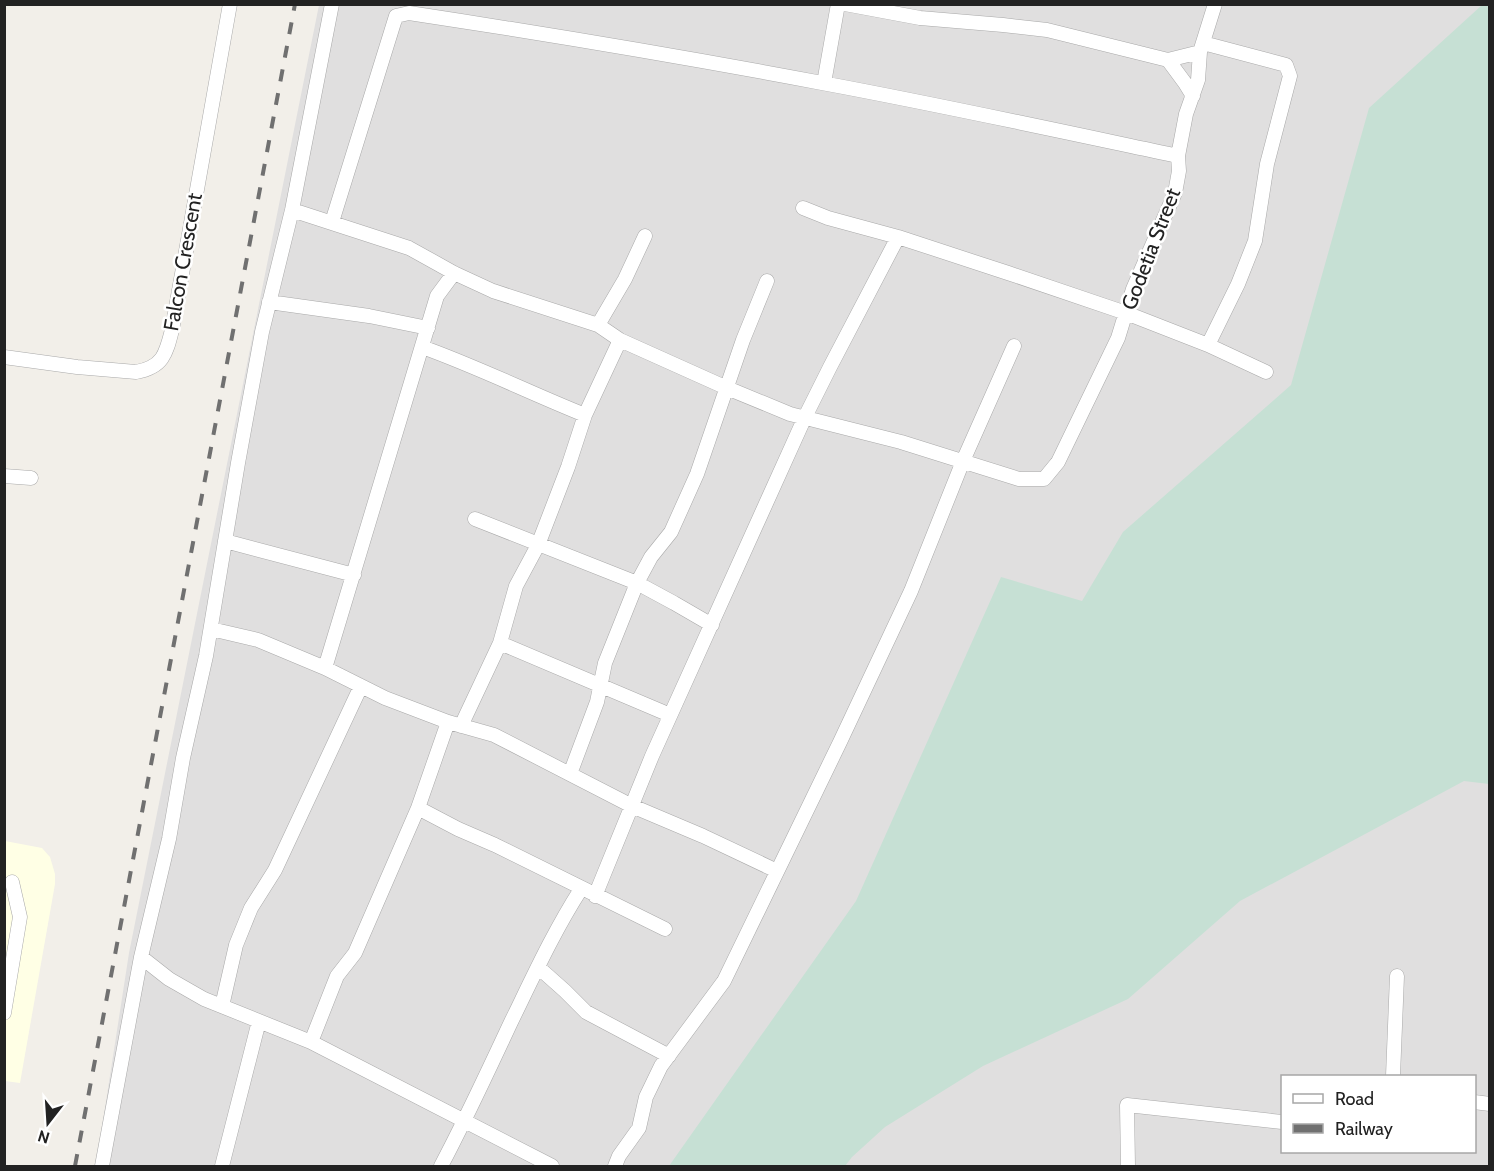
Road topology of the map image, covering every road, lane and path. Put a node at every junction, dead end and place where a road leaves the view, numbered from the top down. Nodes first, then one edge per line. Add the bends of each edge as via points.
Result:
1 (230, 4) edge
2 (332, 4) edge
3 (838, 4) edge
4 (844, 4) edge
5 (1215, 4) edge
6 (1202, 47) junction
7 (1168, 60) junction
8 (824, 83) junction
9 (1192, 96) junction
10 (1178, 156) junction
11 (803, 208) dead end
12 (292, 210) junction
13 (332, 222) junction
14 (645, 236) dead end
15 (898, 237) junction
16 (454, 273) junction
17 (767, 281) dead end
18 (269, 302) junction
19 (1126, 313) junction
20 (598, 325) junction
21 (428, 328) junction
22 (620, 340) junction
23 (1208, 345) junction
24 (1014, 346) dead end
25 (422, 347) junction
26 (4, 357) edge
27 (1266, 372) dead end
28 (727, 388) junction
29 (585, 415) junction
30 (805, 417) junction
31 (963, 461) junction
32 (4, 476) edge
33 (32, 478) dead end
34 (475, 519) dead end
35 (225, 542) junction
36 (538, 545) junction
37 (354, 575) junction
38 (637, 583) junction
39 (712, 625) junction
40 (211, 629) junction
41 (500, 643) junction
42 (325, 668) junction
43 (600, 685) junction
44 (361, 686) junction
45 (670, 716) junction
46 (455, 724) junction
47 (570, 774) junction
48 (632, 806) junction
49 (418, 808) junction
50 (777, 871) junction
51 (12, 882) dead end
52 (581, 889) junction
53 (595, 896) junction
54 (665, 929) dead end
55 (141, 957) junction
56 (538, 967) junction
57 (1397, 976) dead end
58 (222, 1006) junction
59 (4, 1013) edge
60 (259, 1021) junction
61 (311, 1042) junction
62 (669, 1056) junction
63 (1393, 1075) edge
64 (464, 1121) junction
65 (1281, 1122) edge
66 (102, 1167) edge
67 (222, 1167) edge
68 (441, 1167) edge
69 (552, 1167) edge
70 (615, 1167) edge
71 (1128, 1167) edge

1 - 26 street, Falcon Crescent via 172,330 161,361 136,372
2 - 12 street
3 - 8 street
4 - 7 street via 920,18 1047,30
5 - 6 street, Godetia Street
6 - 7 street
6 - 9 street, Godetia Street
6 - 23 street via 1286,65 1290,76 1267,164 1255,241
7 - 9 street
8 - 10 street
8 - 13 street via 552,34 409,13 396,16
9 - 10 street, Godetia Street
10 - 19 street, Godetia Street via 1175,193
11 - 15 street
12 - 13 street
12 - 18 street
13 - 16 street via 409,248
14 - 20 street
15 - 19 street
15 - 30 street
16 - 20 street via 493,291
16 - 21 street via 437,296
17 - 28 street
18 - 21 street via 369,315
18 - 35 street
19 - 23 street
19 - 31 street, Godetia Street via 1118,338 1058,462 1044,479 1019,479
20 - 22 street
21 - 25 street
22 - 28 street
22 - 29 street
23 - 27 street
24 - 31 street
25 - 29 street
25 - 37 street
28 - 30 street
28 - 38 street via 697,474 671,532 651,556
29 - 36 street
30 - 31 street
30 - 39 street
31 - 50 street via 911,591
32 - 33 street
34 - 36 street
35 - 37 street
35 - 40 street
36 - 38 street
36 - 41 street via 516,586
37 - 42 street
38 - 39 street
38 - 43 street
39 - 45 street
40 - 42 street via 258,640
40 - 55 street
41 - 43 street
41 - 46 street
42 - 44 street
43 - 45 street
43 - 47 street
44 - 46 street
44 - 58 street via 275,870 251,908 236,945
45 - 48 street
46 - 47 street via 494,735
46 - 49 street
47 - 48 street
48 - 50 street
48 - 53 street
49 - 52 street
49 - 61 street via 355,953 337,976
50 - 62 street via 724,981
51 - 59 street via 20,917
52 - 53 street
52 - 56 street
53 - 54 street
55 - 58 street via 169,979
55 - 66 street
56 - 62 street via 586,1012
56 - 64 street
57 - 63 street
58 - 60 street
60 - 61 street
60 - 67 street
61 - 64 street
62 - 70 street via 646,1097 639,1128
64 - 68 street
64 - 69 street
65 - 71 street via 1126,1105

